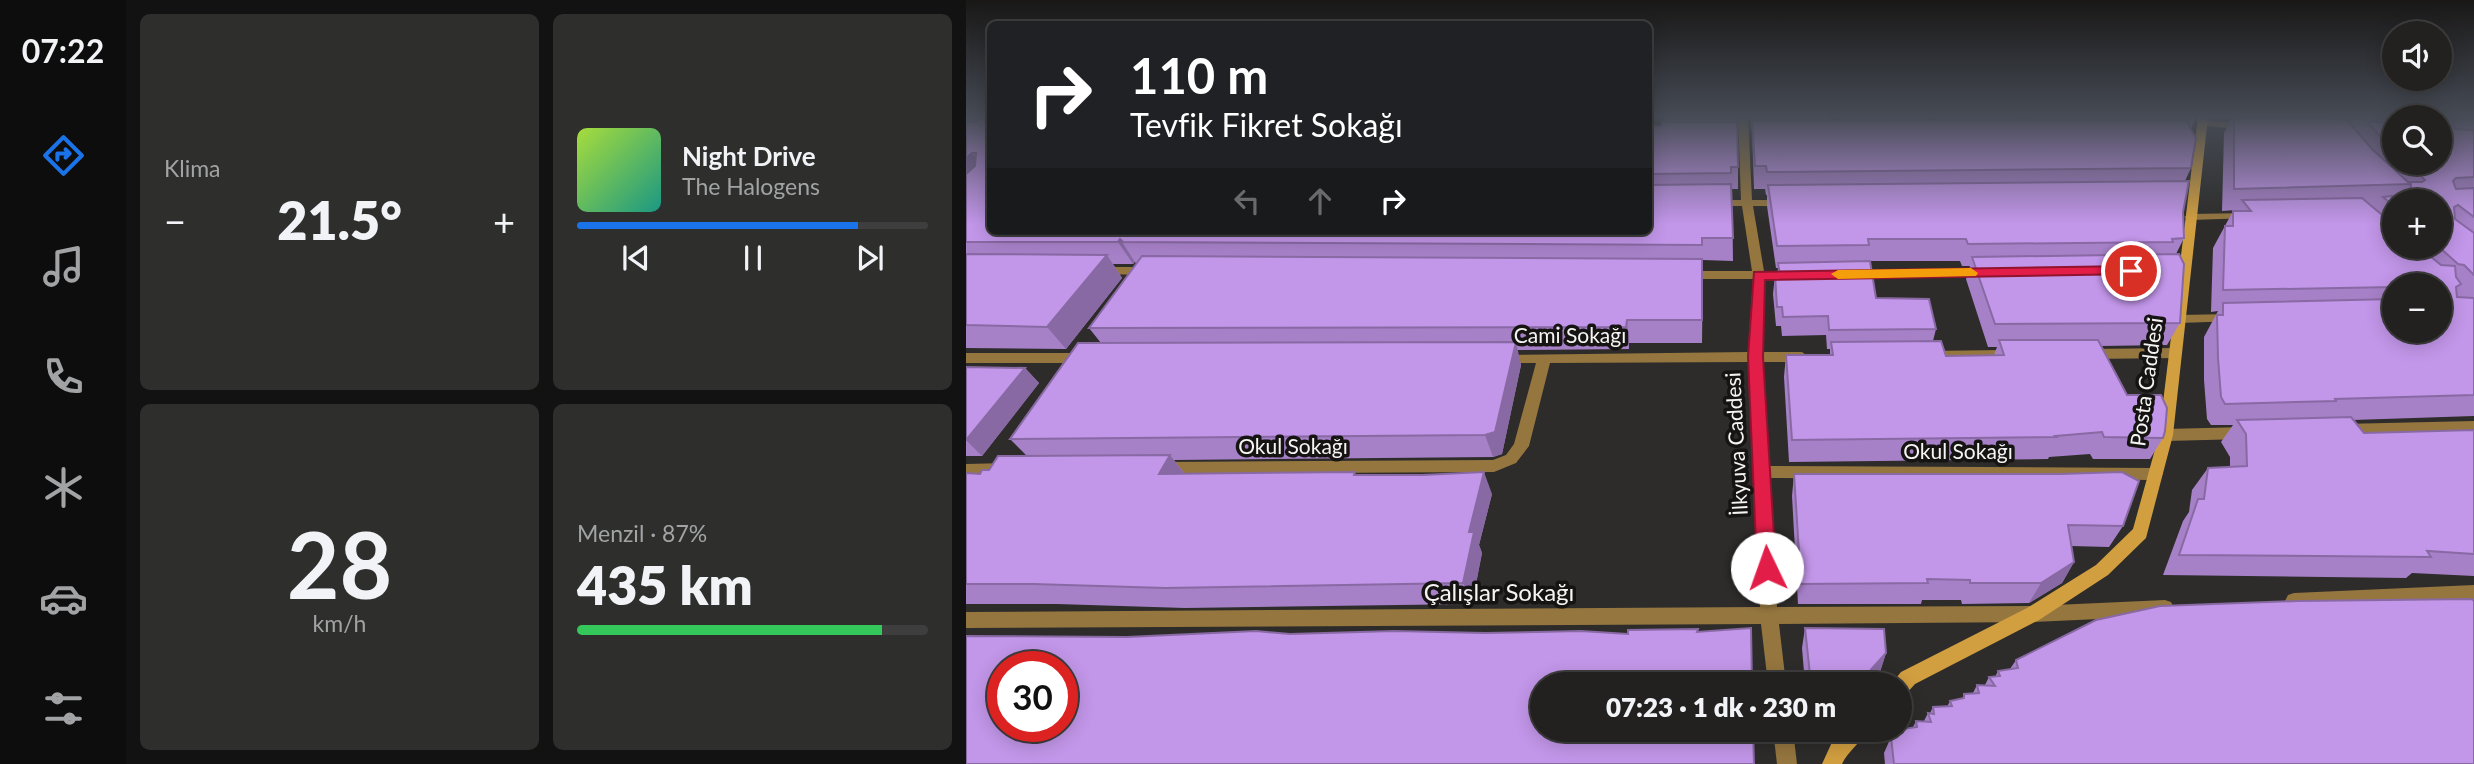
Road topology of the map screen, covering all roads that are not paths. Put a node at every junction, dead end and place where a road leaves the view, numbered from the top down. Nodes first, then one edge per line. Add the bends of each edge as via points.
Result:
1 (1744, 153) edge
2 (2194, 153) edge
3 (1803, 202) edge
4 (1698, 203) edge
5 (1747, 203) junction
6 (2258, 216) edge
7 (2190, 217) junction
8 (1091, 271) edge
9 (1161, 272) edge
10 (2006, 272) edge
11 (1841, 274) edge
12 (1675, 275) edge
13 (1759, 275) junction
14 (1814, 275) edge
15 (2246, 318) edge
16 (2179, 319) junction
17 (2075, 354) edge
18 (2175, 354) junction
19 (2020, 355) edge
20 (1908, 356) edge
21 (1755, 357) junction
22 (1811, 357) edge
23 (966, 358) edge
24 (1104, 358) edge
25 (1489, 358) edge
26 (1544, 358) junction
27 (2474, 427) edge
28 (2326, 430) edge
29 (2259, 432) edge
30 (2166, 435) junction
31 (1146, 468) edge
32 (1021, 469) edge
33 (966, 470) edge
34 (1762, 472) junction
35 (2155, 474) junction
36 (2474, 593) edge
37 (2281, 602) edge
38 (2185, 607) edge
39 (2033, 614) junction
40 (1769, 616) junction
41 (966, 620) edge
42 (1776, 672) edge
43 (1912, 676) edge
44 (1784, 742) edge
45 (1845, 742) edge
46 (1787, 764) edge
47 (1832, 764) edge

1 - 5 street, İlkyuva Caddesi
2 - 7 main road, Posta Caddesi via 2186,197
3 - 5 street
4 - 5 street
5 - 13 street, İlkyuva Caddesi
6 - 7 street
7 - 16 main road, Posta Caddesi via 2178,270
8 - 9 street
10 - 11 street
12 - 13 street
13 - 14 street
13 - 21 street, İlkyuva Caddesi
15 - 16 street
16 - 18 main road, Posta Caddesi
17 - 18 street
18 - 30 main road, Posta Caddesi
19 - 20 street
21 - 22 street, Cami Sokağı
21 - 26 street, Cami Sokağı
21 - 34 street, İlkyuva Caddesi
23 - 24 street
25 - 26 street, Cami Sokağı
26 - 31 street, Okul Sokağı via 1521,446 1511,459 1494,466
27 - 28 street
29 - 30 street
30 - 35 main road, Posta Caddesi
32 - 33 street
34 - 35 street, Okul Sokağı
34 - 40 street, İlkyuva Caddesi
35 - 39 main road, Posta Caddesi via 2140,533 2102,570
36 - 37 street
38 - 39 street, Çalışlar Sokağı
39 - 40 street, Çalışlar Sokağı
39 - 43 main road, Posta Caddesi
40 - 41 street, Çalışlar Sokağı
40 - 42 street, İlkyuva Caddesi
44 - 46 street
45 - 47 main road

